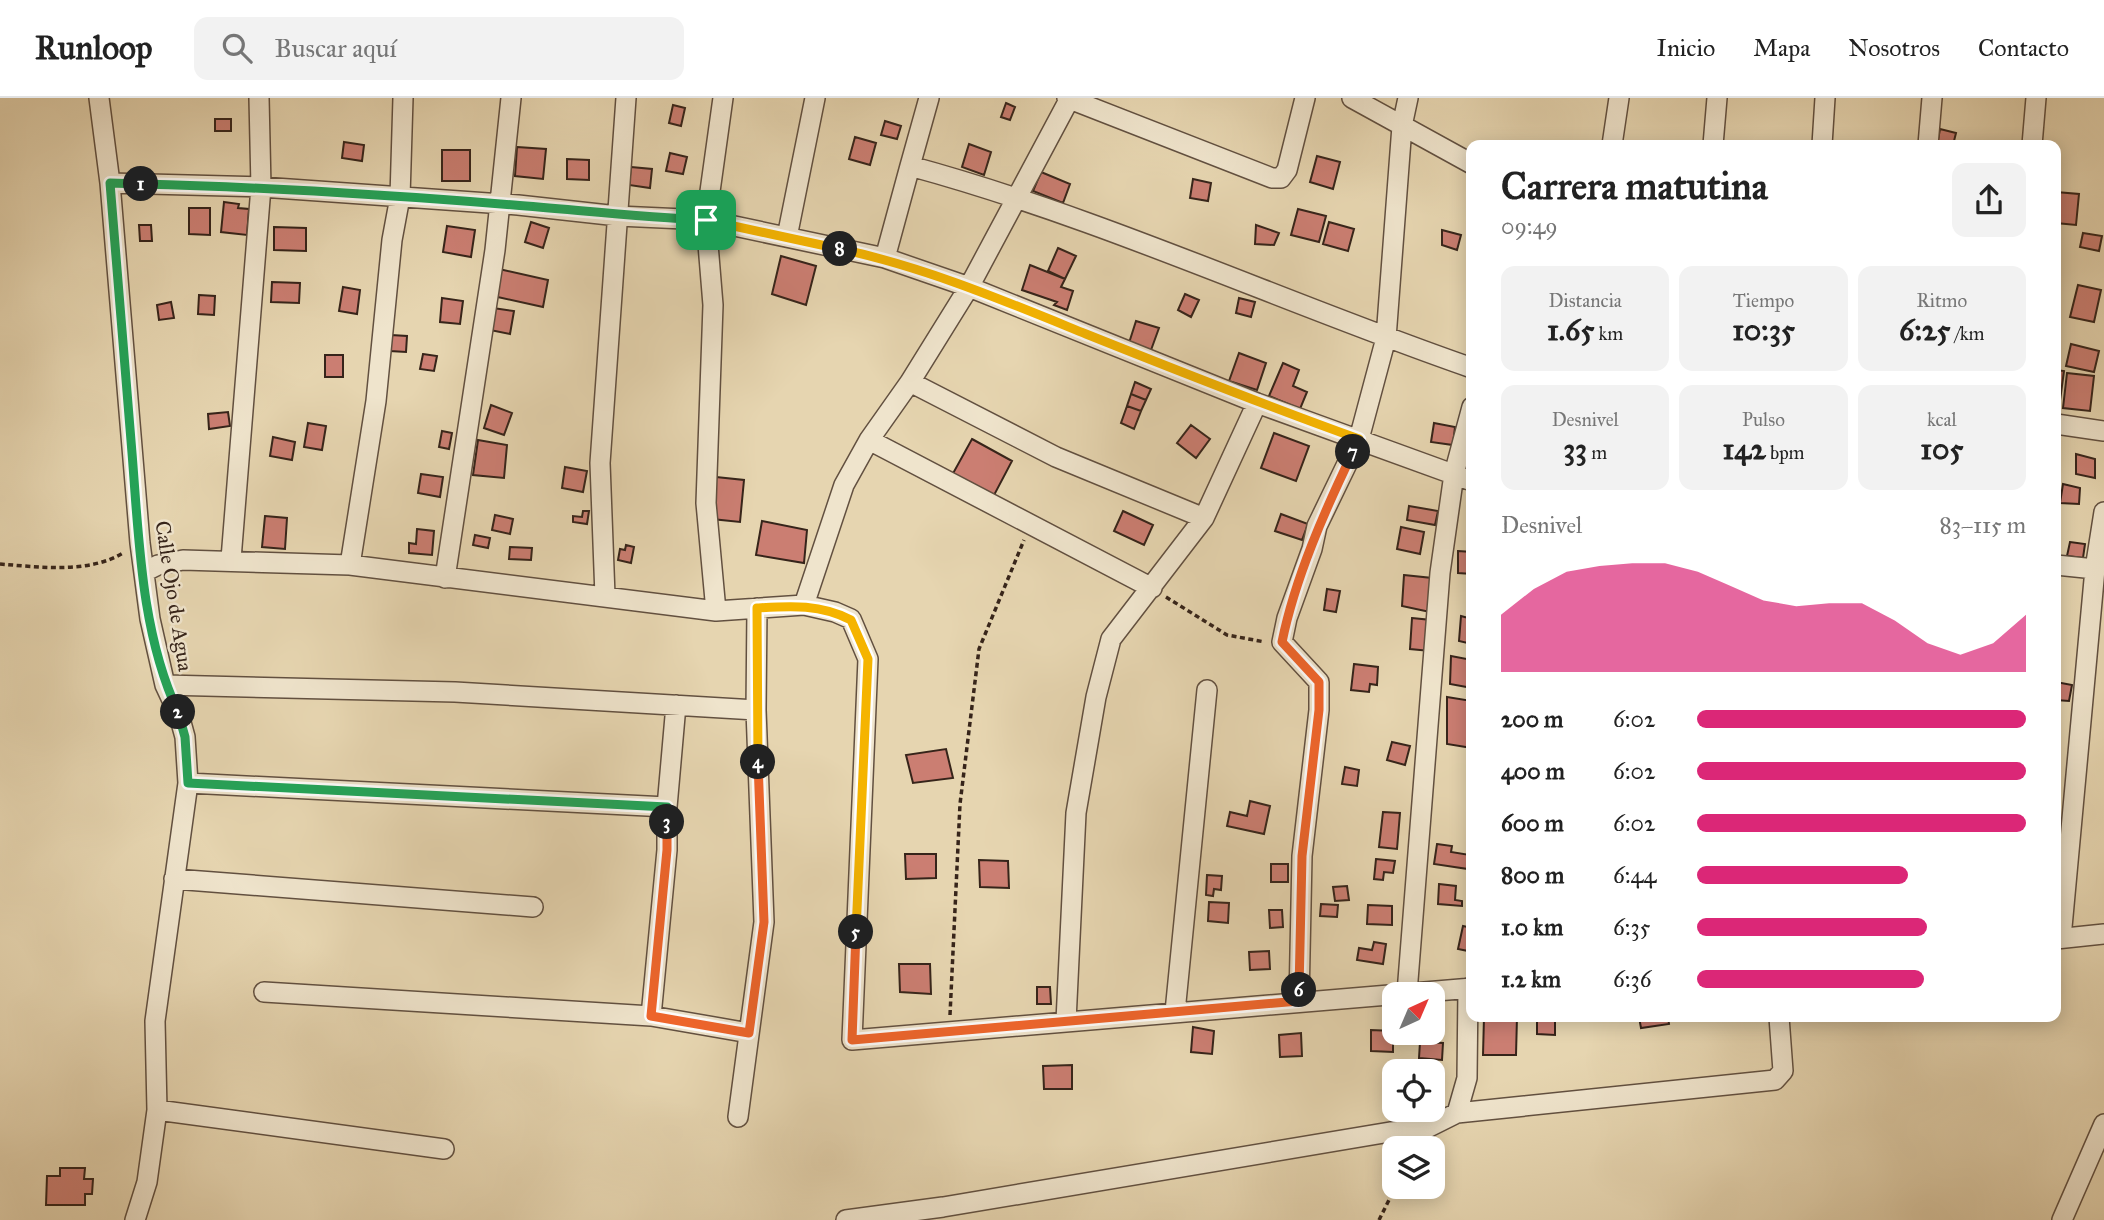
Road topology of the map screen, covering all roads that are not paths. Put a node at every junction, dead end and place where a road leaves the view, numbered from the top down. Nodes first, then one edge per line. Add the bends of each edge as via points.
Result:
1 (99, 98) edge
2 (259, 98) edge
3 (402, 98) edge
4 (511, 98) edge
5 (626, 98) edge
6 (723, 98) edge
7 (815, 98) edge
8 (929, 98) edge
9 (1069, 98) edge
10 (1305, 98) edge
11 (1352, 98) edge
12 (1408, 98) edge
13 (1619, 98) edge
14 (1717, 98) edge
15 (1825, 98) edge
16 (1932, 98) edge
17 (2036, 98) edge
18 (1402, 126) junction
19 (1613, 140) edge
20 (1713, 140) edge
21 (1822, 140) edge
22 (1928, 140) edge
23 (2032, 140) edge
24 (1466, 161) edge
25 (910, 166) junction
26 (110, 183) junction
27 (261, 187) junction
28 (400, 197) junction
29 (1019, 198) junction
30 (499, 204) junction
31 (618, 216) junction
32 (706, 220) junction
33 (787, 237) junction
34 (885, 258) junction
35 (969, 287) junction
36 (1386, 338) junction
37 (1466, 366) edge
38 (910, 382) junction
39 (1257, 402) junction
40 (2061, 426) edge
41 (2104, 431) edge
42 (1359, 439) junction
43 (869, 440) junction
44 (1466, 454) edge
45 (1463, 477) edge
46 (2104, 512) edge
47 (1204, 518) junction
48 (231, 559) junction
49 (350, 565) junction
50 (2061, 566) edge
51 (2095, 569) junction
52 (144, 572) junction
53 (445, 578) junction
54 (1152, 588) junction
55 (605, 596) junction
56 (804, 606) junction
57 (757, 608) junction
58 (716, 611) junction
59 (165, 685) junction
60 (1207, 690) dead end
61 (676, 705) junction
62 (756, 710) junction
63 (188, 783) junction
64 (667, 807) junction
65 (174, 879) junction
66 (533, 907) dead end
67 (2061, 909) edge
68 (2104, 934) edge
69 (2061, 939) edge
70 (1408, 982) edge
71 (1466, 988) edge
72 (1446, 990) edge
73 (264, 992) dead end
74 (1382, 995) edge
75 (1299, 1001) junction
76 (1175, 1012) junction
77 (651, 1016) junction
78 (1066, 1021) junction
79 (1469, 1022) edge
80 (1779, 1022) edge
81 (749, 1033) junction
82 (157, 1110) junction
83 (1457, 1112) junction
84 (738, 1117) dead end
85 (2104, 1124) edge
86 (2100, 1146) edge
87 (444, 1149) dead end
88 (135, 1220) edge
89 (846, 1220) edge
90 (2062, 1220) edge

1 - 26 street, Calle Ojo de Agua
2 - 27 street
3 - 28 street
4 - 30 street
5 - 31 street
6 - 32 street
7 - 33 street
8 - 25 street
9 - 10 street via 1281,178
9 - 29 street
11 - 18 street
12 - 18 street
13 - 19 street
14 - 20 street
15 - 21 street
16 - 22 street
17 - 23 street
18 - 24 street
18 - 36 street
25 - 29 street
25 - 34 street
26 - 27 street
26 - 52 street, Calle Ojo de Agua
27 - 28 street
27 - 48 street
28 - 30 street
28 - 49 street via 376,401
29 - 35 street
29 - 36 street
30 - 31 street
30 - 53 street
31 - 32 street
31 - 55 street via 600,463
32 - 33 street
32 - 58 street via 713,305 706,503
33 - 34 street
34 - 35 street
35 - 38 street
35 - 39 street
36 - 37 street
36 - 42 street
38 - 43 street
38 - 47 street via 1056,457
39 - 42 street
39 - 47 street
40 - 41 street
42 - 45 street
42 - 75 street via 1317,526 1282,642 1319,682 1302,856
43 - 54 street
43 - 56 street via 844,485
44 - 45 street
45 - 70 street via 1440,573
46 - 51 street
47 - 54 street
48 - 49 street
48 - 52 street via 183,560
49 - 53 street
50 - 51 street
51 - 67 street
52 - 59 street, Calle Ojo de Agua
53 - 55 street
54 - 78 street via 1111,639 1096,698 1076,813
55 - 58 street
56 - 57 street
56 - 78 street via 851,620 868,659 852,1040
57 - 58 street
57 - 62 street
59 - 61 street via 455,692
59 - 63 street, Calle Ojo de Agua via 185,737
60 - 76 street
61 - 62 street
61 - 64 street
62 - 81 street via 764,922
63 - 64 street
63 - 65 street, Calle Ojo de Agua
64 - 77 street
65 - 66 street
65 - 82 street, Calle Ojo de Agua via 155,1021
68 - 69 street
71 - 72 street
73 - 77 street
74 - 75 street
75 - 76 street
76 - 78 street
77 - 81 street
79 - 83 street via 1467,1078
80 - 83 street via 1783,1072 1775,1080
81 - 84 street
82 - 87 street
82 - 88 street, Calle Ojo de Agua via 147,1182
83 - 89 street via 1423,1130
85 - 86 street
86 - 90 street

